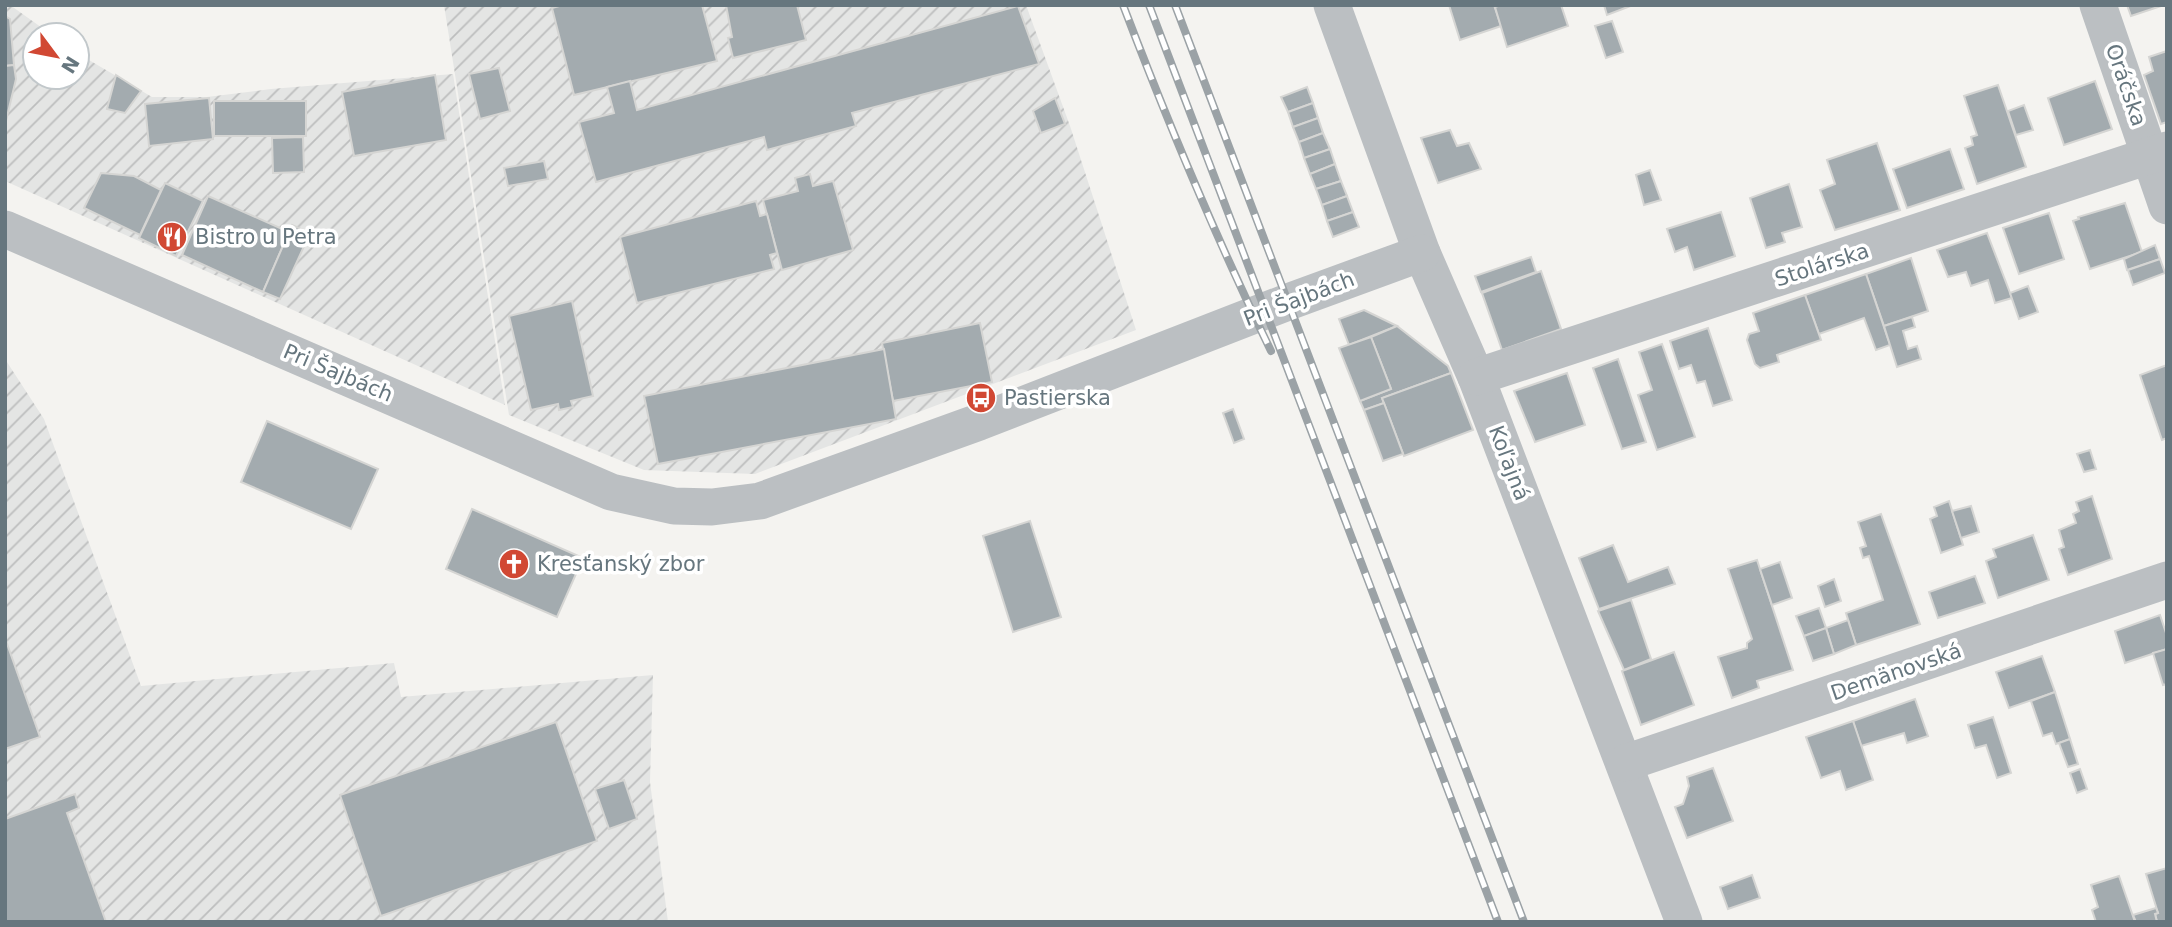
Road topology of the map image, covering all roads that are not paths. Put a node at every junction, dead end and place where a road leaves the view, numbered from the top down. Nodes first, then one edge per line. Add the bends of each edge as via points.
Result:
1 (2098, 5) edge
2 (1338, 7) edge
3 (2159, 153) edge
4 (2167, 206) edge
5 (5, 229) edge
6 (1422, 253) junction
7 (1476, 377) junction
8 (2167, 580) edge
9 (1625, 763) junction
10 (1684, 922) edge

1 - 3 street, Oráčska
2 - 6 street, Koľajná
3 - 4 street, Oráčska
3 - 7 street, Stolárska
5 - 6 street, Pri Šajbách via 611,492 674,506 712,507 760,501
6 - 7 street, Koľajná
7 - 9 street, Koľajná
8 - 9 street, Demänovská
9 - 10 street, Koľajná

